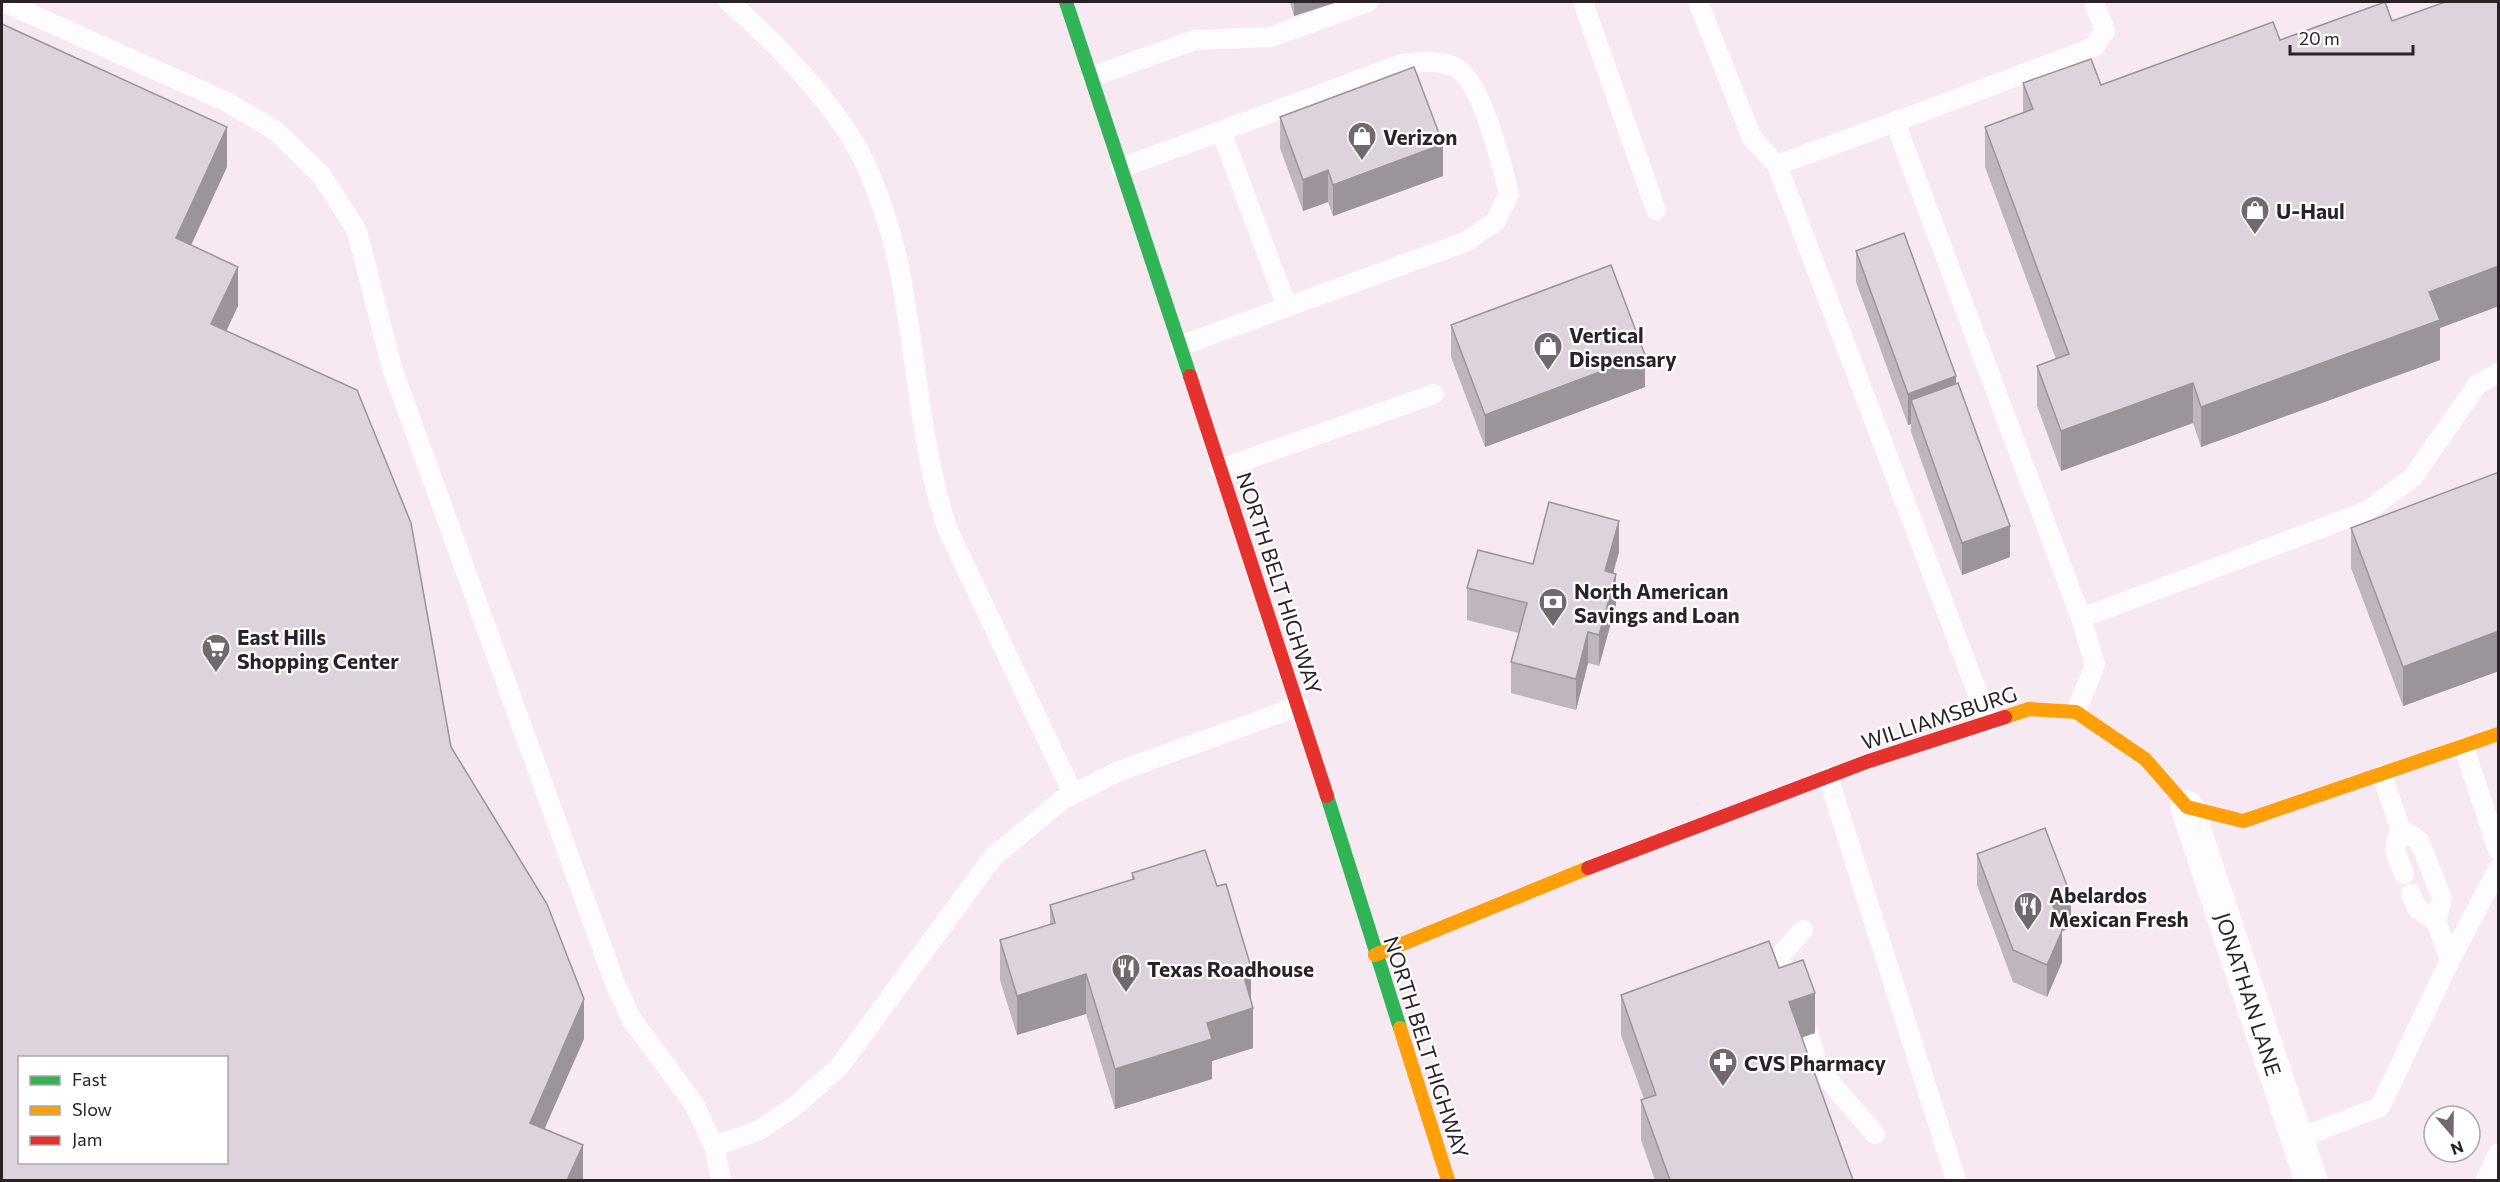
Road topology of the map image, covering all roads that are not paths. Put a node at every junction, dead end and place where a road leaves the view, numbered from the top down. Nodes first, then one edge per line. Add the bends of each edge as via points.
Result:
1 (4, 2) edge
2 (729, 2) edge
3 (1066, 2) edge
4 (1368, 2) edge
5 (1583, 2) edge
6 (1698, 2) edge
7 (2094, 2) edge
8 (1091, 77) junction
9 (1895, 122) junction
10 (1221, 131) junction
11 (1777, 165) junction
12 (1121, 168) junction
13 (1656, 210) dead end
14 (1287, 307) junction
15 (1180, 346) junction
16 (2499, 373) edge
17 (1434, 394) dead end
18 (1221, 469) junction
19 (2081, 618) junction
20 (1299, 706) junction
21 (2076, 712) junction
22 (1989, 723) junction
23 (2499, 734) edge
24 (2464, 747) junction
25 (2382, 775) junction
26 (1828, 777) junction
27 (1073, 794) junction
28 (2187, 807) junction
29 (2400, 828) junction
30 (2499, 850) edge
31 (2499, 869) edge
32 (2404, 874) dead end
33 (2412, 894) dead end
34 (2436, 921) junction
35 (1803, 930) dead end
36 (1375, 955) junction
37 (2450, 960) junction
38 (1796, 1002) edge
39 (1809, 1035) dead end
40 (1875, 1134) dead end
41 (2297, 1139) junction
42 (714, 1146) junction
43 (2499, 1154) edge
44 (721, 1180) edge
45 (1448, 1180) edge
46 (1956, 1180) edge
47 (2311, 1180) edge
48 (2486, 1180) edge

1 - 42 lane via 229,103 276,131 322,176 357,231 392,368 616,986 632,1020 694,1104
2 - 27 lane via 761,29 855,145 888,222 898,262 933,486 947,528
3 - 8 main road, NORTH BELT HIGHWAY
4 - 8 lane via 1271,37 1195,40
5 - 13 lane
6 - 11 lane via 1752,138
7 - 9 lane via 2105,31 2094,47
8 - 12 main road, NORTH BELT HIGHWAY
9 - 11 lane
9 - 19 lane
10 - 12 lane
10 - 14 lane
10 - 14 lane via 1402,64 1432,61 1455,67 1469,79 1499,154 1509,194 1495,222 1465,242
11 - 22 lane
12 - 15 main road, NORTH BELT HIGHWAY
14 - 15 lane
15 - 18 main road, NORTH BELT HIGHWAY
16 - 19 lane via 2477,385 2413,477 2367,511
17 - 18 lane
18 - 20 main road, NORTH BELT HIGHWAY
19 - 21 lane via 2095,665
20 - 27 lane via 1117,772
20 - 36 main road, NORTH BELT HIGHWAY
21 - 22 main road, WILLIAMSBURG via 2029,710
21 - 28 main road via 2145,759
22 - 26 main road, WILLIAMSBURG
23 - 24 main road
24 - 25 main road
24 - 30 lane
25 - 28 main road via 2243,821
25 - 29 lane
26 - 36 main road, WILLIAMSBURG via 1572,874
26 - 46 lane
27 - 42 lane via 993,857 839,1067 794,1107 758,1131
28 - 41 street, JONATHAN LANE
29 - 32 lane via 2395,850
29 - 34 lane via 2419,841 2442,898
31 - 37 lane
33 - 34 lane via 2417,908
34 - 37 lane
35 - 38 lane via 1779,957
36 - 45 main road, NORTH BELT HIGHWAY
37 - 41 lane via 2380,1107
39 - 40 lane via 1819,1069
41 - 47 street, JONATHAN LANE
42 - 44 lane
43 - 48 lane

